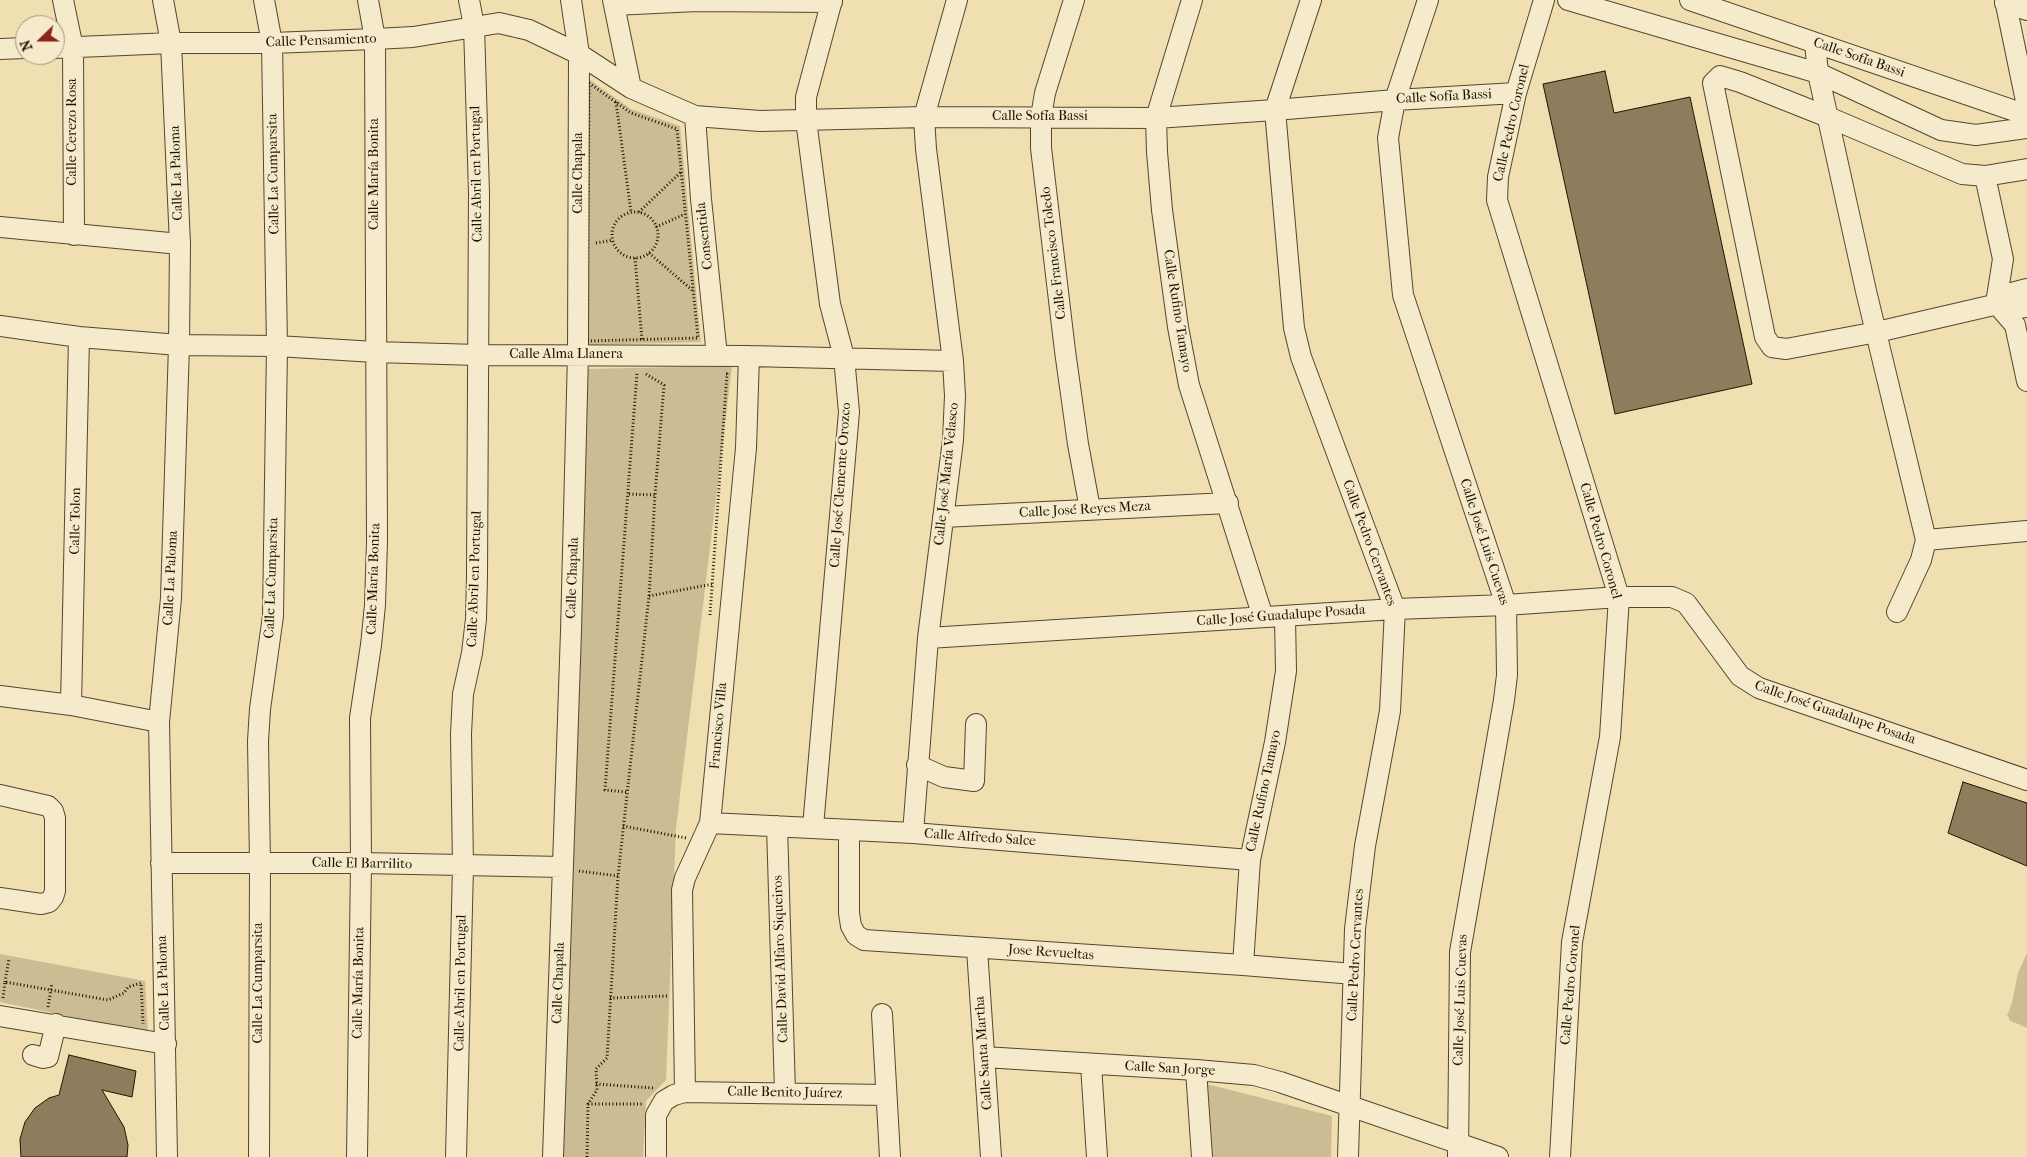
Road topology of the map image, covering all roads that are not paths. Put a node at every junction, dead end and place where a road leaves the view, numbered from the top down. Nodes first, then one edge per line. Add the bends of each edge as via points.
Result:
1 (63, 0) edge
2 (163, 0) edge
3 (264, 0) edge
4 (368, 0) edge
5 (469, 0) edge
6 (571, 0) edge
7 (957, 0) edge
8 (1074, 0) edge
9 (1192, 0) edge
10 (1311, 0) edge
11 (1428, 0) edge
12 (1544, 0) edge
13 (1568, 0) edge
14 (1690, 0) edge
15 (648, 1) edge
16 (832, 1) edge
17 (2005, 1) edge
18 (614, 3) edge
19 (2027, 10) edge
20 (63, 15) edge
21 (474, 26) junction
22 (375, 39) junction
23 (171, 42) junction
24 (1815, 42) junction
25 (272, 43) junction
26 (15, 48) edge
27 (65, 48) edge
28 (0, 49) edge
29 (580, 54) junction
30 (65, 65) edge
31 (1818, 73) junction
32 (631, 88) junction
33 (1516, 94) junction
34 (1395, 100) junction
35 (2027, 106) edge
36 (1275, 110) junction
37 (2027, 115) edge
38 (695, 116) junction
39 (924, 117) junction
40 (1041, 117) junction
41 (1828, 117) junction
42 (1156, 118) junction
43 (806, 120) junction
44 (2027, 128) edge
45 (2027, 169) edge
46 (1985, 176) junction
47 (0, 227) edge
48 (74, 235) junction
49 (180, 244) junction
50 (2027, 289) edge
51 (1999, 304) junction
52 (2027, 307) edge
53 (0, 326) edge
54 (1877, 332) junction
55 (78, 337) junction
56 (179, 345) junction
57 (277, 346) junction
58 (375, 352) junction
59 (578, 354) junction
60 (478, 355) junction
61 (749, 356) junction
62 (844, 357) junction
63 (953, 361) junction
64 (717, 365) junction
65 (2027, 381) edge
66 (1228, 503) junction
67 (1090, 509) junction
68 (943, 518) junction
69 (2027, 531) edge
70 (1926, 540) junction
71 (1619, 597) junction
72 (1506, 605) junction
73 (1394, 609) junction
74 (1897, 612) dead end
75 (1285, 616) junction
76 (1264, 617) junction
77 (928, 638) junction
78 (0, 696) edge
79 (71, 705) junction
80 (159, 722) junction
81 (976, 724) dead end
82 (917, 765) junction
83 (2027, 780) edge
84 (0, 795) edge
85 (710, 823) junction
86 (777, 826) junction
87 (813, 827) junction
88 (849, 830) junction
89 (914, 833) junction
90 (1250, 860) junction
91 (160, 863) junction
92 (260, 863) junction
93 (361, 863) junction
94 (463, 866) junction
95 (566, 868) junction
96 (0, 898) edge
97 (977, 948) junction
98 (1243, 965) junction
99 (1354, 974) junction
100 (6, 1008) edge
101 (53, 1014) junction
102 (882, 1014) dead end
103 (166, 1044) junction
104 (33, 1056) dead end
105 (984, 1058) junction
106 (1091, 1065) junction
107 (1196, 1070) junction
108 (685, 1092) junction
109 (785, 1092) junction
110 (886, 1095) junction
111 (1350, 1107) junction
112 (1458, 1150) edge
113 (167, 1157) edge
114 (259, 1157) edge
115 (357, 1157) edge
116 (456, 1157) edge
117 (553, 1157) edge
118 (656, 1157) edge
119 (890, 1157) edge
120 (991, 1157) edge
121 (1096, 1157) edge
122 (1202, 1157) edge
123 (1348, 1157) edge
124 (1498, 1157) edge
125 (1560, 1157) edge

1 - 20 street, Calle Cerezo Rosa
2 - 23 street, Calle La Paloma
3 - 25 street, Calle La Cumparsita
4 - 22 street, Calle María Bonita
5 - 21 street, Calle Abril en Portugal
6 - 29 street, Calle Chapala
7 - 39 street, Calle José María Velasco
8 - 40 street, Calle Francisco Toledo via 1045,93
9 - 42 street, Calle Rufino Tamayo
10 - 36 street, Calle Pedro Cervantes
11 - 34 street, Calle José Luis Cuevas
12 - 33 street, Calle Pedro Coronel
13 - 31 street
14 - 24 street, Calle Sofía Bassi
15 - 16 street
15 - 18 street
16 - 43 street, Calle José Clemente Orozco via 806,97
17 - 19 street
17 - 35 street
18 - 32 street
21 - 22 street, Calle Pensamiento via 414,37
21 - 29 street, Calle Pensamiento via 499,23 528,30
21 - 60 street, Calle Abril en Portugal via 479,193
22 - 25 street, Calle Pensamiento
22 - 58 street, Calle María Bonita
23 - 25 street, Calle Pensamiento
23 - 27 street, Calle Pensamiento
23 - 49 street, Calle La Paloma
24 - 31 street
24 - 37 street, Calle Sofía Bassi
25 - 57 street, Calle La Cumparsita
26 - 28 street
29 - 32 street, Calle Sofía Bassi
29 - 59 street, Calle Chapala
30 - 48 street, Calle Cerezo Rosa
31 - 41 street
31 - 44 street via 1941,130 1976,135
32 - 38 street, Calle Sofía Bassi
33 - 34 street, Calle Sofía Bassi
33 - 71 street, Calle Pedro Coronel via 1498,177 1498,209
34 - 36 street, Calle Sofía Bassi
34 - 72 street, Calle José Luis Cuevas via 1388,138 1403,295
36 - 42 street, Calle Sofía Bassi
36 - 73 street, Calle Pedro Cervantes via 1296,340
38 - 43 street, Calle Sofía Bassi via 760,121
38 - 64 street, Consentida
39 - 40 street, Calle Sofía Bassi
39 - 43 street, Calle Sofía Bassi
39 - 63 street, Calle José María Velasco
40 - 42 street, Calle Sofía Bassi
40 - 67 street, Calle Francisco Toledo via 1041,148 1051,235 1078,444
41 - 46 street via 1954,171
41 - 54 street
41 - 54 street via 1723,77 1713,83 1768,344 1786,349
42 - 66 street, Calle Rufino Tamayo via 1162,210 1182,356
43 - 62 street, Calle José Clemente Orozco via 830,304
45 - 46 street
46 - 51 street via 2003,259
47 - 48 street
48 - 49 street
49 - 56 street, Calle La Paloma
50 - 51 street
51 - 52 street
51 - 54 street
51 - 65 street via 2015,325
53 - 55 street, Calle Alma Llanera
54 - 70 street
55 - 56 street, Calle Alma Llanera
55 - 79 street, Calle Tolon
56 - 57 street, Calle Alma Llanera
56 - 80 street, Calle La Paloma via 171,598
57 - 58 street, Calle Alma Llanera
57 - 92 street, Calle La Cumparsita via 273,616 258,741
58 - 60 street, Calle Alma Llanera
58 - 93 street, Calle María Bonita via 377,541 375,605 360,718
59 - 60 street, Calle Alma Llanera
59 - 64 street, Calle Alma Llanera
59 - 95 street, Calle Chapala
60 - 94 street, Calle Abril en Portugal via 476,619 463,694 461,734
61 - 62 street, Calle Alma Llanera
61 - 64 street, Calle Alma Llanera
61 - 85 street, Francisco Villa via 746,448
62 - 63 street, Calle Alma Llanera
62 - 87 street, Calle José Clemente Orozco via 849,412
63 - 68 street, Calle José María Velasco via 952,440
66 - 67 street, Calle José Reyes Meza
66 - 76 street, Calle Rufino Tamayo
67 - 68 street, Calle José Reyes Meza
68 - 77 street, Calle José María Velasco
69 - 70 street
70 - 74 street via 1921,560
71 - 72 street, Calle José Guadalupe Posada
71 - 83 street, Calle José Guadalupe Posada via 1672,597 1686,603 1740,676 1759,688
71 - 125 street, Calle Pedro Coronel via 1610,737 1572,942
72 - 73 street, Calle José Guadalupe Posada
72 - 112 street, Calle José Luis Cuevas via 1504,700 1460,952
73 - 75 street, Calle José Guadalupe Posada
73 - 99 street, Calle Pedro Cervantes via 1390,711 1359,890
75 - 76 street, Calle José Guadalupe Posada
75 - 90 street, Calle Rufino Tamayo via 1286,671
76 - 77 street, Calle José Guadalupe Posada
77 - 82 street, Calle José María Velasco
78 - 79 street
79 - 80 street
80 - 91 street, Calle La Paloma
81 - 82 street via 974,781 944,777
82 - 89 street, Calle José María Velasco
84 - 96 street via 48,806 54,811 55,891 49,902 41,904
85 - 86 street, Calle Alfredo Salce
85 - 108 street, Francisco Villa via 682,890
86 - 87 street, Calle Alfredo Salce
86 - 109 street, Calle David Alfaro Siqueiros
87 - 88 street, Calle Alfredo Salce
88 - 89 street, Calle Alfredo Salce
88 - 97 street, Jose Revueltas via 849,913 856,935 876,942
89 - 90 street, Calle Alfredo Salce
90 - 98 street, Calle Rufino Tamayo
91 - 92 street, Calle El Barrilito
91 - 103 street, Calle La Paloma
92 - 93 street, Calle El Barrilito
92 - 114 street, Calle La Cumparsita
93 - 94 street, Calle El Barrilito
93 - 115 street, Calle María Bonita
94 - 95 street, Calle El Barrilito
94 - 116 street, Calle Abril en Portugal
95 - 117 street, Calle Chapala
97 - 98 street, Jose Revueltas
97 - 105 street, Calle Santa Martha
98 - 99 street, Jose Revueltas
99 - 111 street, Calle Pedro Cervantes
100 - 101 street
101 - 103 street
101 - 104 street via 50,1054 46,1058
102 - 110 street
103 - 113 street, Calle La Paloma
105 - 106 street, Calle San Jorge
105 - 120 street, Calle Santa Martha
106 - 107 street, Calle San Jorge
106 - 121 street
107 - 111 street, Calle San Jorge via 1280,1082
107 - 122 street
108 - 109 street, Calle Benito Juárez
108 - 118 street via 664,1100 659,1107 656,1115
109 - 110 street, Calle Benito Juárez
110 - 119 street
111 - 112 street, Calle San Jorge
111 - 123 street, Calle Pedro Cervantes
112 - 124 street, Calle San Jorge

